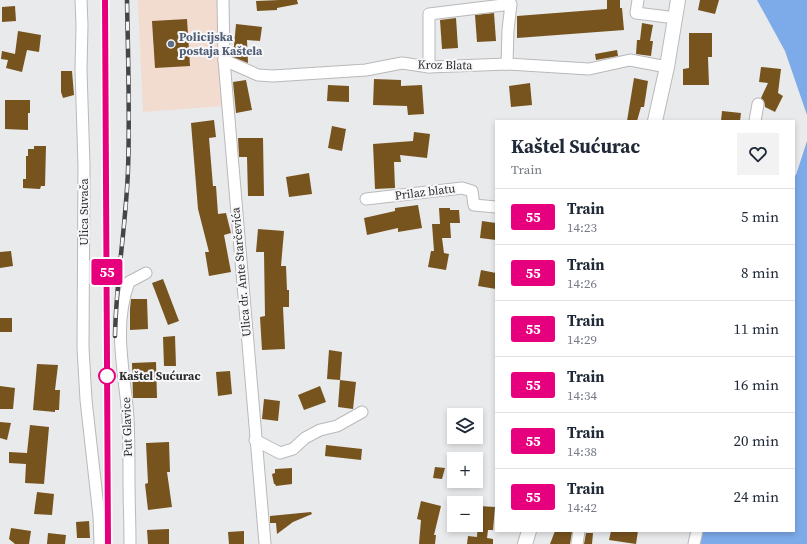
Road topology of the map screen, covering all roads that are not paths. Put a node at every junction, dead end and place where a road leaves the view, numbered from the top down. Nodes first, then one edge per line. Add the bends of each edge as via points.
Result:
1 (81, 0) edge
2 (223, 0) edge
3 (638, 0) edge
4 (678, 0) edge
5 (511, 2) edge
6 (676, 18) junction
7 (224, 60) junction
8 (507, 64) junction
9 (429, 67) junction
10 (667, 67) junction
11 (758, 104) dead end
12 (655, 120) edge
13 (755, 120) edge
14 (366, 199) dead end
15 (495, 207) edge
16 (146, 273) dead end
17 (362, 412) dead end
18 (255, 440) junction
19 (529, 532) edge
20 (579, 532) edge
21 (697, 532) edge
22 (100, 544) edge
23 (130, 544) edge
24 (265, 544) edge
25 (525, 544) edge
26 (577, 544) edge
27 (694, 544) edge

1 - 22 street, Ulica Suvača via 80,70 84,189 82,348
2 - 7 street, Ulica dr. Ante Starčevića
3 - 6 street via 636,12
4 - 6 main road
5 - 8 street
5 - 9 street via 429,14
6 - 10 main road
7 - 9 street, Kroz Blata via 258,75 273,76 366,70 402,63
7 - 18 street, Ulica dr. Ante Starčevića
8 - 9 street, Kroz Blata
8 - 10 street, Kroz Blata via 589,69 630,60
10 - 12 main road
11 - 13 street
14 - 15 street, Prilaz blatu via 462,188 472,191 474,205
16 - 23 street, Put Glavice via 129,282 123,297 120,335 128,420
17 - 18 street via 337,426 320,430 305,438 293,449 280,453
18 - 24 street, Ulica dr. Ante Starčevića
19 - 25 main road
20 - 26 street
21 - 27 street

